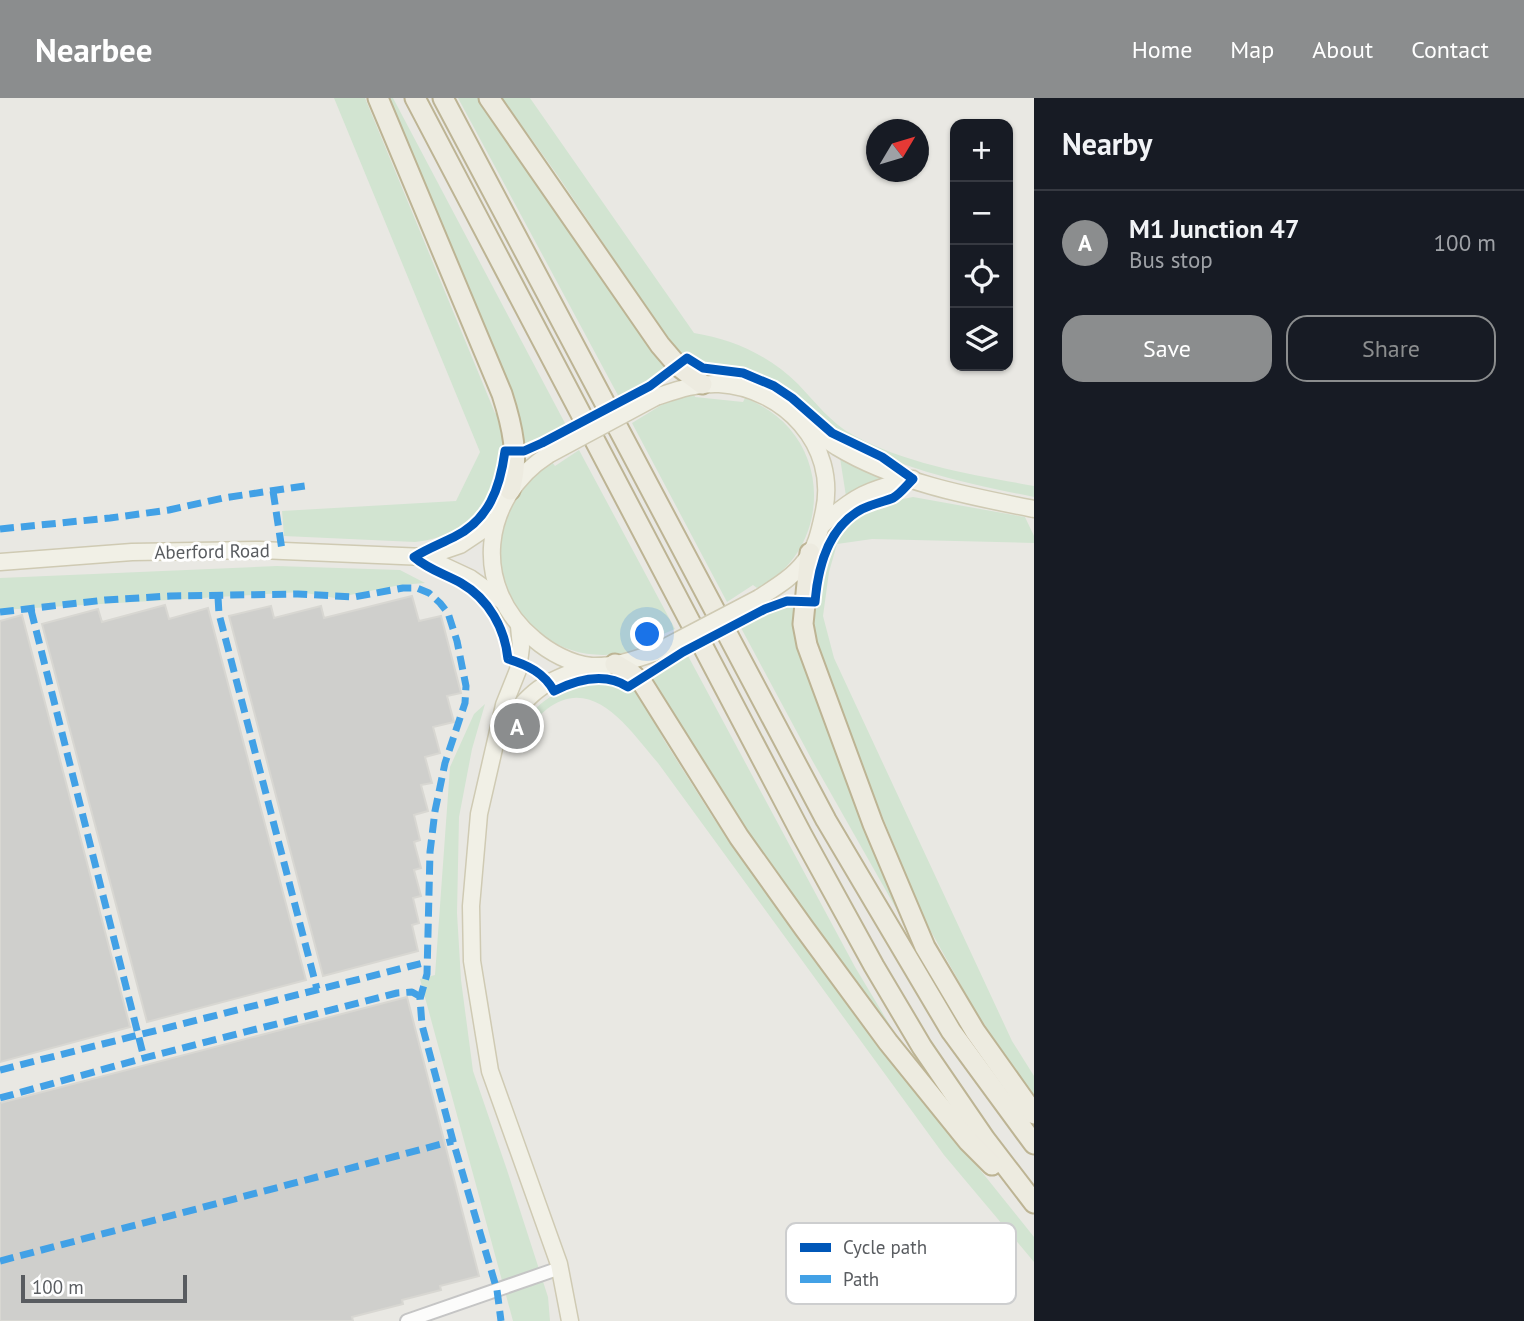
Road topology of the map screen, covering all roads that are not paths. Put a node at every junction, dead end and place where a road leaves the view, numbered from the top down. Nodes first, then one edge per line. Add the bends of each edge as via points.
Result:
1 (378, 98) edge
2 (415, 98) edge
3 (443, 98) edge
4 (489, 98) edge
5 (702, 384) junction
6 (802, 422) junction
7 (913, 479) junction
8 (510, 490) junction
9 (1034, 509) edge
10 (496, 521) junction
11 (820, 526) junction
12 (810, 553) junction
13 (425, 557) junction
14 (0, 562) edge
15 (501, 600) junction
16 (519, 626) junction
17 (615, 664) junction
18 (590, 666) junction
19 (497, 735) junction
20 (1034, 1114) edge
21 (1034, 1144) edge
22 (1034, 1205) edge
23 (560, 1268) junction
24 (407, 1321) edge
25 (570, 1321) edge

1 - 8 highway via 502,394 514,437
2 - 22 highway via 874,966 922,1047
3 - 21 highway via 827,820 951,1031
4 - 5 highway via 660,345
5 - 6 main road via 750,390 781,404
5 - 8 main road, bridge via 656,397 548,455 521,475
6 - 7 main road via 840,449
6 - 11 main road via 824,474 826,500
7 - 9 main road
7 - 11 main road via 876,488
8 - 10 main road
10 - 13 main road, Aberford Road via 460,545
10 - 15 main road via 493,549
11 - 12 main road
12 - 17 main road, bridge via 783,583 759,598 654,653
12 - 20 highway via 803,624 807,645 873,824 925,947 975,1031
13 - 14 main road, Aberford Road via 260,550 132,552
13 - 15 main road, Aberford Road via 470,578
15 - 16 main road
16 - 18 main road via 545,648
16 - 19 main road via 519,662
17 - 18 main road
17 - 22 highway via 643,684 739,837 888,1042 968,1141
18 - 19 main road via 536,690
19 - 23 main road via 478,814 472,961 490,1071
23 - 24 lane
23 - 25 main road

